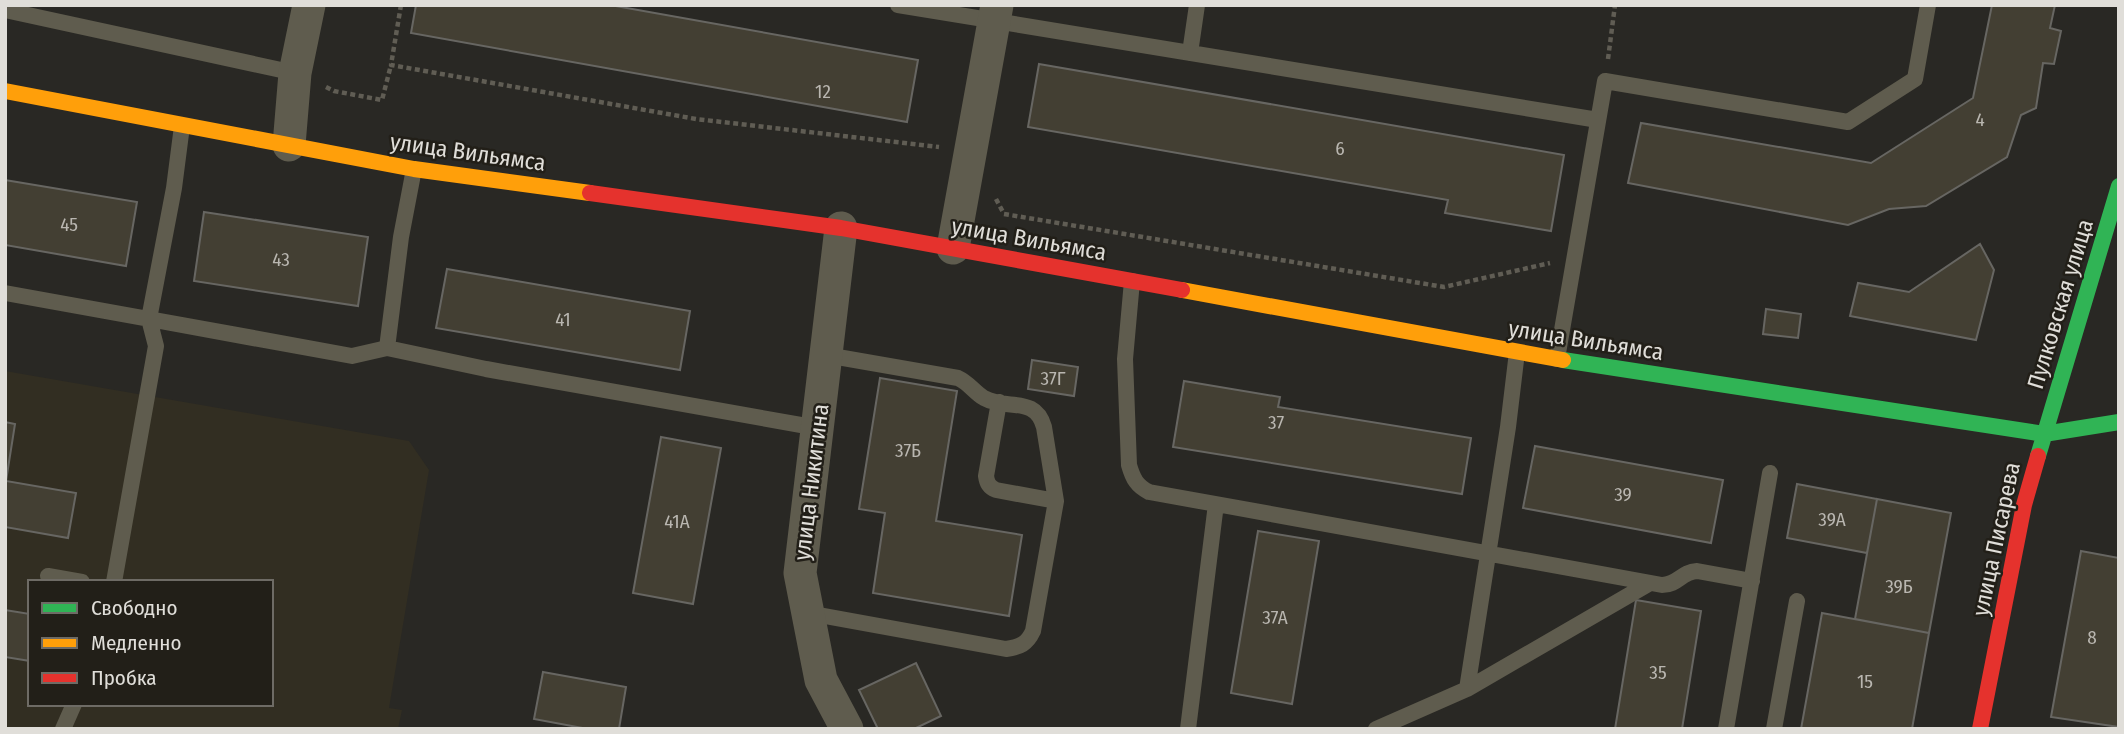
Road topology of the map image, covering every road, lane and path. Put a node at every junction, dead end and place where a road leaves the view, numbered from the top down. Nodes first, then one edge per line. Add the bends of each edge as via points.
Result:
1 (309, 5) edge
2 (898, 5) edge
3 (1198, 5) edge
4 (1615, 5) edge
5 (1928, 5) edge
6 (5, 10) edge
7 (995, 14) edge
8 (1190, 54) junction
9 (391, 65) dead end
10 (295, 73) junction
11 (1605, 81) junction
12 (5, 91) edge
13 (1598, 120) junction
14 (182, 126) junction
15 (289, 145) junction
16 (414, 169) junction
17 (2119, 186) edge
18 (841, 228) junction
19 (953, 248) junction
20 (1132, 281) junction
21 (5, 293) edge
22 (149, 319) junction
23 (387, 348) junction
24 (1517, 352) junction
25 (826, 355) junction
26 (1557, 359) junction
27 (999, 402) junction
28 (2119, 422) edge
29 (818, 428) junction
30 (2044, 434) junction
31 (1770, 473) dead end
32 (1056, 501) junction
33 (1216, 504) junction
34 (1487, 554) junction
35 (48, 576) dead end
36 (71, 580) edge
37 (114, 580) edge
38 (1752, 581) junction
39 (1650, 583) junction
40 (1797, 601) dead end
41 (808, 613) junction
42 (1467, 689) junction
43 (73, 706) edge
44 (63, 729) edge
45 (846, 729) edge
46 (1188, 729) edge
47 (1376, 729) edge
48 (1726, 729) edge
49 (1774, 729) edge
50 (1980, 729) edge

1 - 10 street
2 - 7 lane
3 - 8 lane
4 - 11 path
5 - 11 lane via 1915,79 1848,122
6 - 10 lane
7 - 8 lane
7 - 19 street
8 - 13 lane
9 - 10 path via 382,100 334,91
10 - 15 street
11 - 13 lane
12 - 14 street, улица Вильямса
13 - 26 lane
14 - 15 street, улица Вильямса
14 - 22 lane
15 - 16 street, улица Вильямса
16 - 18 street, улица Вильямса
16 - 23 lane
17 - 30 street, Пулковская улица
18 - 19 street, улица Вильямса
18 - 25 street, улица Никитина
19 - 20 street, улица Вильямса
20 - 24 street, улица Вильямса
20 - 33 lane via 1125,359 1133,479 1149,492
21 - 22 lane
22 - 23 lane via 352,356
22 - 37 lane via 156,346
23 - 29 lane
24 - 26 street, улица Вильямса
24 - 34 lane
25 - 27 lane via 958,378 982,397
25 - 29 street, улица Никитина
26 - 30 street, улица Вильямса
27 - 32 lane via 1034,410 1041,417
27 - 32 lane via 986,476 990,488
28 - 30 street
29 - 41 street, улица Никитина via 800,573
30 - 50 street, улица Писарева via 2024,505
31 - 38 lane
32 - 41 lane via 1033,631 1017,648
33 - 34 lane
33 - 46 lane
34 - 39 lane
34 - 42 lane
35 - 36 lane
38 - 39 lane via 1697,570 1671,585
38 - 48 lane
39 - 42 lane
40 - 49 lane
41 - 45 street, улица Никитина via 821,680
42 - 47 lane
43 - 44 lane

